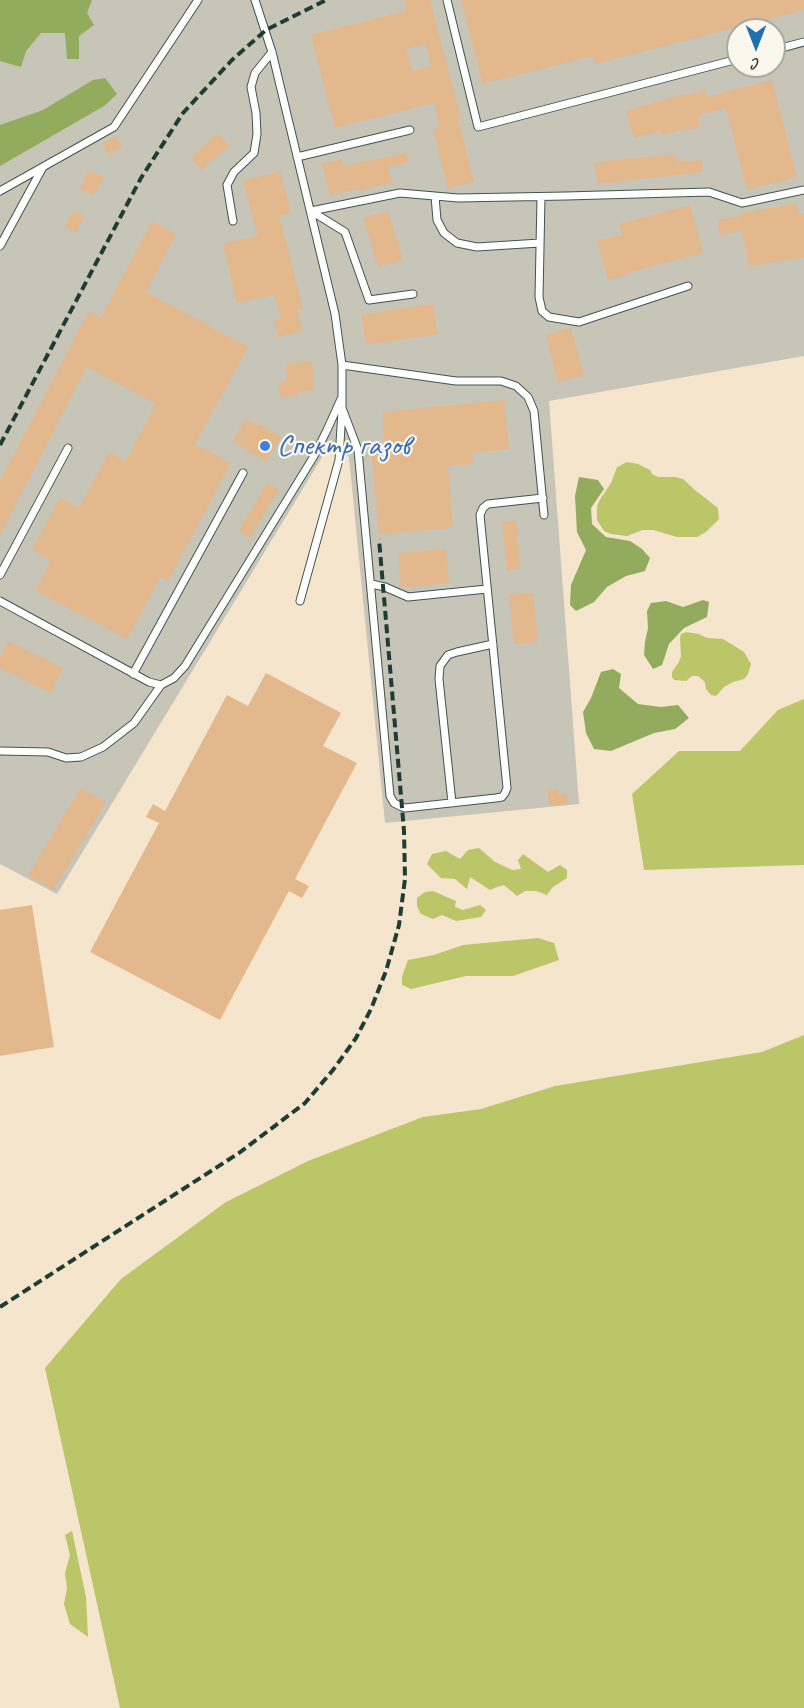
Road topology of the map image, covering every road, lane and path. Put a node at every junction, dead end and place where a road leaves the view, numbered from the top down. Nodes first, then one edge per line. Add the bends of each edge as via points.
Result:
1 (198, 0) edge
2 (255, 0) edge
3 (447, 0) edge
4 (804, 42) edge
5 (786, 47) edge
6 (272, 52) junction
7 (726, 62) edge
8 (410, 130) dead end
9 (297, 157) junction
10 (43, 166) junction
11 (804, 190) edge
12 (0, 191) edge
13 (435, 196) junction
14 (541, 197) junction
15 (311, 210) junction
16 (233, 221) dead end
17 (540, 243) junction
18 (0, 246) edge
19 (688, 286) dead end
20 (413, 294) dead end
21 (342, 366) junction
22 (342, 396) junction
23 (342, 408) junction
24 (68, 448) dead end
25 (243, 474) dead end
26 (543, 498) junction
27 (544, 515) dead end
28 (0, 575) edge
29 (371, 584) junction
30 (487, 589) junction
31 (0, 601) edge
32 (300, 601) dead end
33 (493, 644) junction
34 (133, 674) junction
35 (161, 685) junction
36 (0, 751) edge
37 (452, 803) junction

1 - 10 lane via 114,127
2 - 6 lane
3 - 7 lane via 478,127
4 - 5 lane
6 - 9 lane
6 - 16 lane via 255,73 251,87 256,112 254,153 234,172 227,185
8 - 9 lane
9 - 15 lane
10 - 12 lane
10 - 18 lane
11 - 14 lane via 742,203 710,192
13 - 14 lane
13 - 15 lane via 400,193
13 - 17 lane via 437,220 444,233 457,243 477,247
14 - 17 lane
15 - 20 lane via 345,232 369,300
15 - 21 lane via 335,315
17 - 19 lane via 538,297 542,311 549,317 579,322
21 - 22 lane
21 - 26 lane via 456,381 501,381 516,386 528,397 534,411
22 - 23 lane
22 - 35 lane via 314,456 185,666
23 - 29 lane via 358,450
23 - 32 lane via 339,460
24 - 28 lane
25 - 34 lane
26 - 27 lane
26 - 30 lane via 496,502 483,508 480,515
29 - 30 lane via 408,597
29 - 37 lane via 390,796 405,808
30 - 33 lane
31 - 34 lane
33 - 37 lane via 448,655 440,666
33 - 37 lane via 507,788 496,798
34 - 35 lane
35 - 36 lane via 134,723 104,747 81,757

